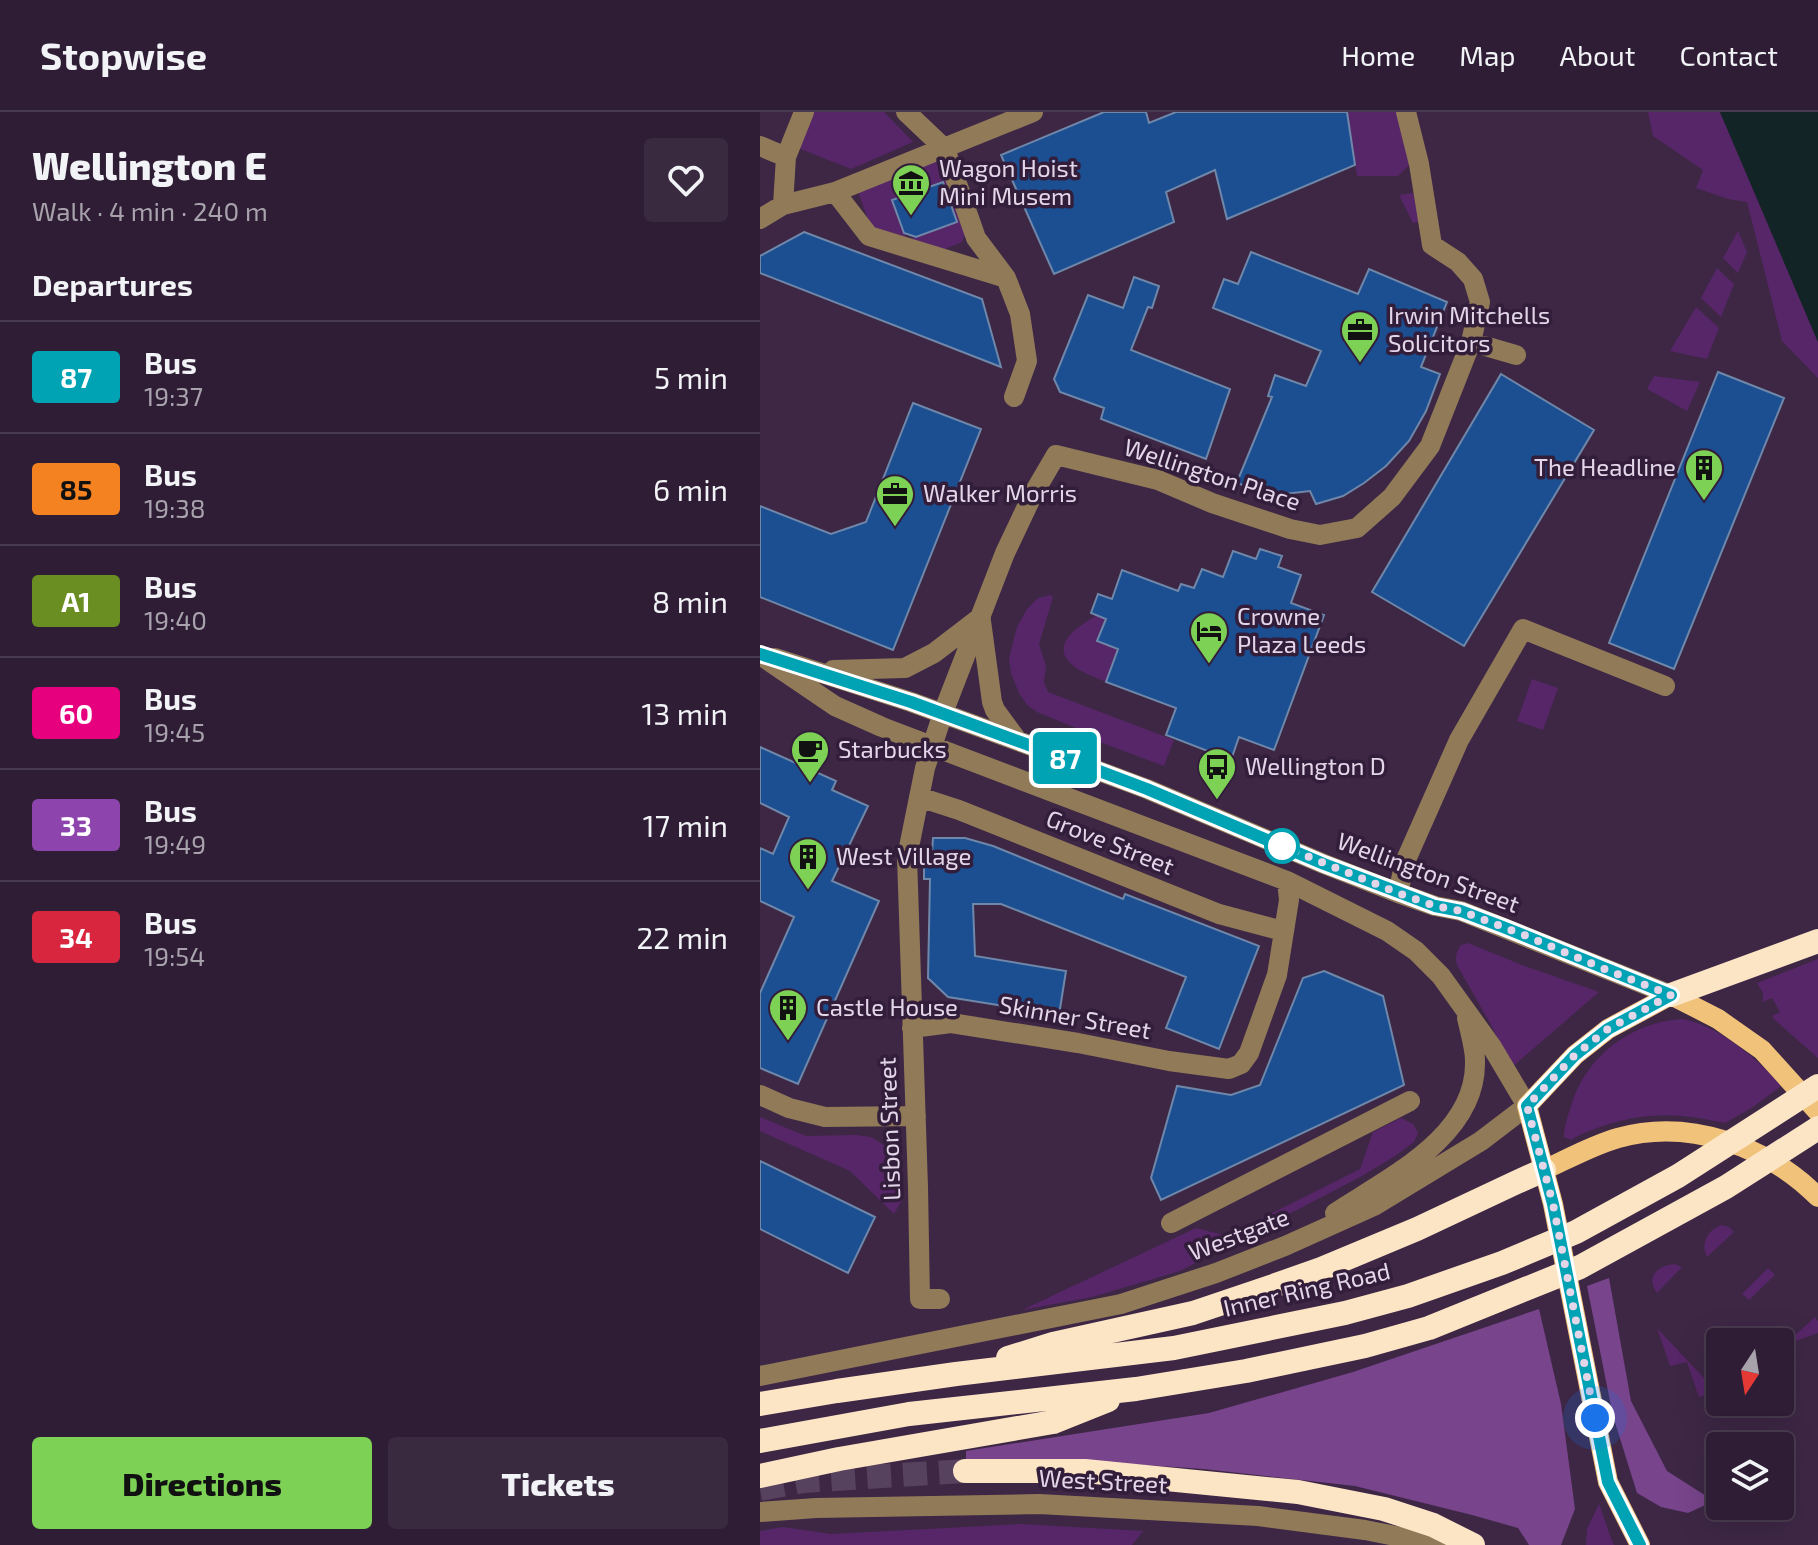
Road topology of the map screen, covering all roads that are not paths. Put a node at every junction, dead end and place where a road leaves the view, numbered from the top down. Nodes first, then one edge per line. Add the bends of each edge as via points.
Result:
1 (804, 112) edge
2 (906, 112) edge
3 (1033, 112) edge
4 (1406, 112) edge
5 (920, 119) edge
6 (760, 146) edge
7 (945, 149) junction
8 (786, 157) junction
9 (835, 192) junction
10 (783, 205) junction
11 (760, 219) edge
12 (1006, 278) junction
13 (1471, 342) junction
14 (1516, 355) dead end
15 (1014, 397) dead end
16 (981, 617) junction
17 (760, 654) edge
18 (818, 671) junction
19 (1665, 686) dead end
20 (943, 713) junction
21 (1018, 741) junction
22 (932, 748) junction
23 (919, 797) junction
24 (1287, 881) junction
25 (1398, 893) junction
26 (1283, 931) junction
27 (1818, 941) edge
28 (1671, 995) junction
29 (1465, 1010) junction
30 (912, 1028) junction
31 (1818, 1086) edge
32 (760, 1095) edge
33 (1410, 1101) dead end
34 (1527, 1106) junction
35 (1818, 1112) edge
36 (916, 1116) junction
37 (1818, 1128) edge
38 (1544, 1170) junction
39 (1818, 1197) edge
40 (1171, 1223) dead end
41 (1285, 1246) junction
42 (940, 1299) dead end
43 (956, 1374) junction
44 (760, 1376) edge
45 (1136, 1389) junction
46 (760, 1404) edge
47 (760, 1441) edge
48 (965, 1471) tunnel mouth
49 (760, 1476) edge
50 (760, 1512) edge
51 (1441, 1545) edge
52 (1473, 1545) edge
53 (1640, 1545) edge

1 - 8 street
2 - 5 street
3 - 7 street
4 - 13 street, Wellington Place via 1432,245 1473,279 1480,302
5 - 7 street
6 - 8 street
7 - 9 street
7 - 12 street via 976,238
8 - 10 street
9 - 10 street
9 - 12 street via 869,236
10 - 11 street
12 - 15 street via 1020,314 1027,361
13 - 14 street
13 - 16 street, Wellington Place via 1430,446 1392,497 1357,528 1320,535 1290,529 1158,480 1056,455 1032,496
16 - 18 street via 905,668
16 - 20 street, Wellington Place
16 - 21 street, Wellington Place via 992,702
17 - 18 street, Wellington Street
17 - 22 street, Wellington Street via 835,706
18 - 20 street, Wellington Street
19 - 25 street via 1523,629 1459,740 1405,862
20 - 21 street, Wellington Street
20 - 22 street, Wellington Place
21 - 25 street, Wellington Street
22 - 23 street, Lisbon Street
22 - 24 street, Wellington Street
23 - 26 street, Grove Street via 1219,914
23 - 30 street, Lisbon Street via 907,857
24 - 26 street
24 - 29 street, Wellington Street via 1416,951
25 - 28 street, Wellington Street via 1461,911
26 - 30 street, Skinner Street via 1277,975 1249,1053 1229,1069 951,1023
27 - 28 highway
28 - 34 main road, Westgate via 1608,1029
28 - 35 main road via 1762,1050
29 - 34 street, Wellington Street
29 - 41 street via 1475,1061 1472,1084 1452,1127 1409,1164
30 - 36 street, Lisbon Street
31 - 43 highway, Inner Ring Road via 1678,1176 1576,1232 1408,1296 1174,1348
32 - 36 street via 825,1117
33 - 40 street, Westgate
34 - 38 main road
34 - 41 street, Westgate via 1481,1141 1374,1206
36 - 42 street, Lisbon Street via 920,1299
37 - 45 highway via 1726,1187 1580,1267 1429,1328 1246,1371
38 - 39 main road via 1619,1138 1662,1131 1708,1134 1755,1152
38 - 43 highway via 1406,1234 1273,1286 1193,1313 1053,1344
38 - 53 main road via 1608,1482
41 - 44 street, Westgate via 1121,1304
43 - 46 highway, Inner Ring Road
45 - 47 highway via 909,1414
45 - 49 highway via 1053,1422
48 - 52 highway via 1085,1471 1298,1492 1384,1509
50 - 51 street, West Street via 1039,1504 1258,1516

